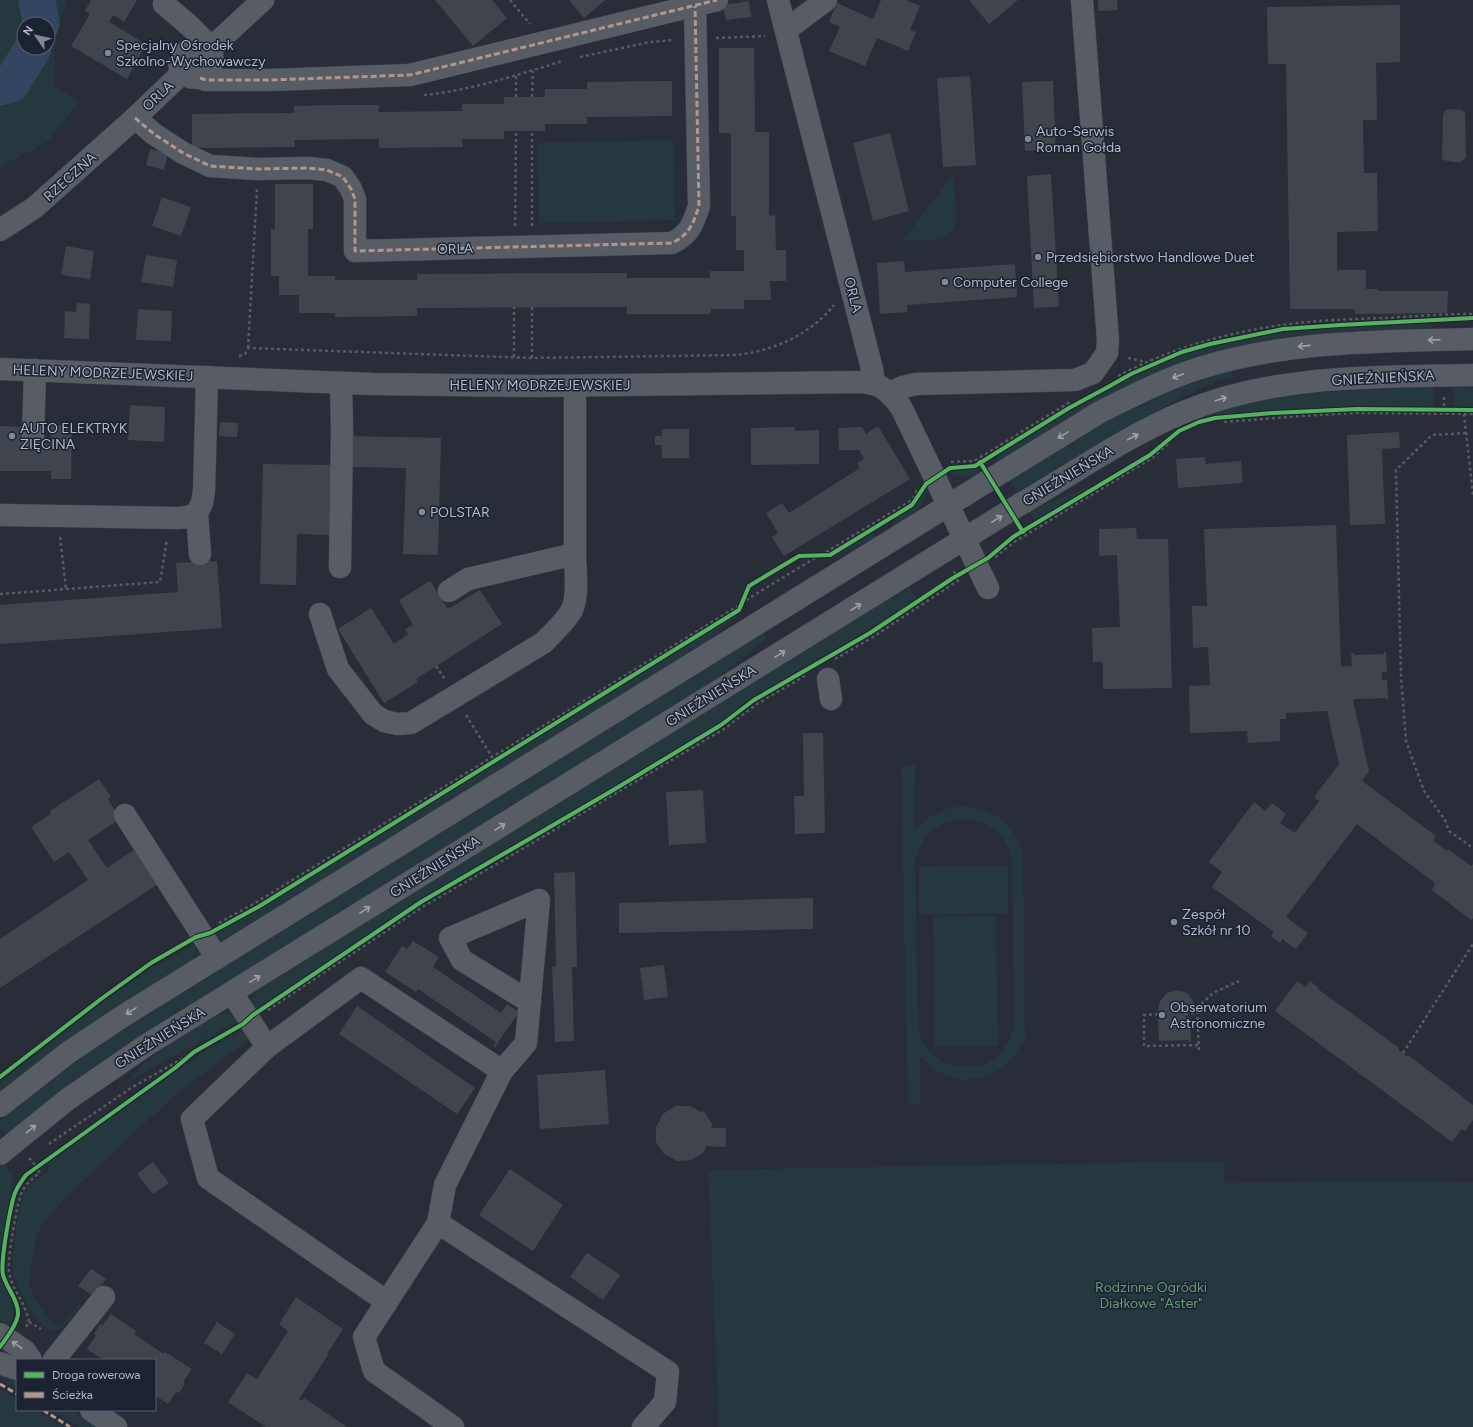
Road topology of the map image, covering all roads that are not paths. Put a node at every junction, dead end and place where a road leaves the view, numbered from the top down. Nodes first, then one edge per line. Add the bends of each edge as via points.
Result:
1 (263, 0) edge
2 (717, 0) edge
3 (778, 0) edge
4 (826, 0) edge
5 (1082, 0) edge
6 (164, 4) dead end
7 (695, 6) junction
8 (786, 30) junction
9 (211, 48) junction
10 (191, 75) junction
11 (135, 118) junction
12 (0, 230) edge
13 (1473, 339) edge
14 (0, 369) edge
15 (35, 370) junction
16 (1473, 375) edge
17 (207, 377) junction
18 (341, 383) junction
19 (575, 386) junction
20 (882, 388) junction
21 (33, 439) dead end
22 (948, 506) junction
23 (197, 514) junction
24 (0, 515) edge
25 (964, 539) junction
26 (200, 554) dead end
27 (575, 554) junction
28 (340, 566) dead end
29 (988, 588) dead end
30 (449, 591) dead end
31 (320, 614) dead end
32 (125, 815) dead end
33 (217, 958) junction
34 (232, 993) junction
35 (530, 1002) junction
36 (267, 1047) junction
37 (502, 1072) junction
38 (0, 1106) edge
39 (0, 1154) edge
40 (438, 1223) junction
41 (104, 1297) dead end
42 (387, 1302) junction
43 (0, 1334) edge
44 (31, 1359) edge
45 (55, 1359) edge
46 (0, 1363) edge
47 (16, 1369) edge
48 (92, 1411) edge
49 (116, 1427) edge
50 (452, 1427) edge
51 (643, 1427) edge

1 - 9 street
2 - 7 street
3 - 8 street, ORLA
4 - 8 street
5 - 20 street, HELENY MODRZEJEWSKIEJ via 1107,353 1093,372 1075,380 916,384
6 - 9 street
7 - 10 street via 410,75 270,80 206,80
7 - 11 street, ORLA via 698,206 693,224 682,238 672,243 355,251 355,199 342,177 327,170 308,168 258,169 210,166 154,134
8 - 20 street, ORLA via 872,369
9 - 10 street via 201,45 191,48 182,56 179,66
10 - 11 street, ORLA
11 - 12 street, RZECZNA via 34,208
13 -> 22 street via 1302,346 1252,354 1201,367 1100,412
14 - 15 street, HELENY MODRZEJEWSKIEJ
15 - 17 street, HELENY MODRZEJEWSKIEJ
15 - 21 street
25 -> 16 street, GNIEŹNIEŃSKA via 1121,444 1172,417 1212,402 1247,392 1297,384 1385,377
17 - 18 street, HELENY MODRZEJEWSKIEJ
17 - 23 street, HELENY MODRZEJEWSKIEJ via 204,491
18 - 19 street, HELENY MODRZEJEWSKIEJ
18 - 28 street
19 - 20 street, HELENY MODRZEJEWSKIEJ via 859,382
19 - 27 street
20 - 22 street, ORLA via 901,407 926,483
22 - 25 street, ORLA
22 - 33 street
23 - 24 street via 178,518
23 - 26 street
25 - 29 street, ORLA via 986,561
34 -> 25 street, GNIEŹNIEŃSKA
27 - 30 street via 468,579
27 - 31 street via 576,588 572,609 558,628 543,642 411,723 384,722 373,714 338,669
32 - 33 street via 208,930
33 -> 38 street via 88,1039
34 - 36 street via 258,1015
39 -> 34 street, GNIEŹNIEŃSKA via 52,1111 107,1072
35 - 35 street via 531,994 540,900 450,938 462,960
35 - 37 street via 526,1043
36 - 37 street via 361,978
36 - 42 street via 192,1119 208,1178
37 - 40 street via 445,1185
40 - 42 street
40 - 51 street via 668,1372 665,1402
41 - 45 street
42 - 50 street via 364,1337 374,1371
44 -> 43 street via 25,1351
46 - 47 street
48 - 49 street

